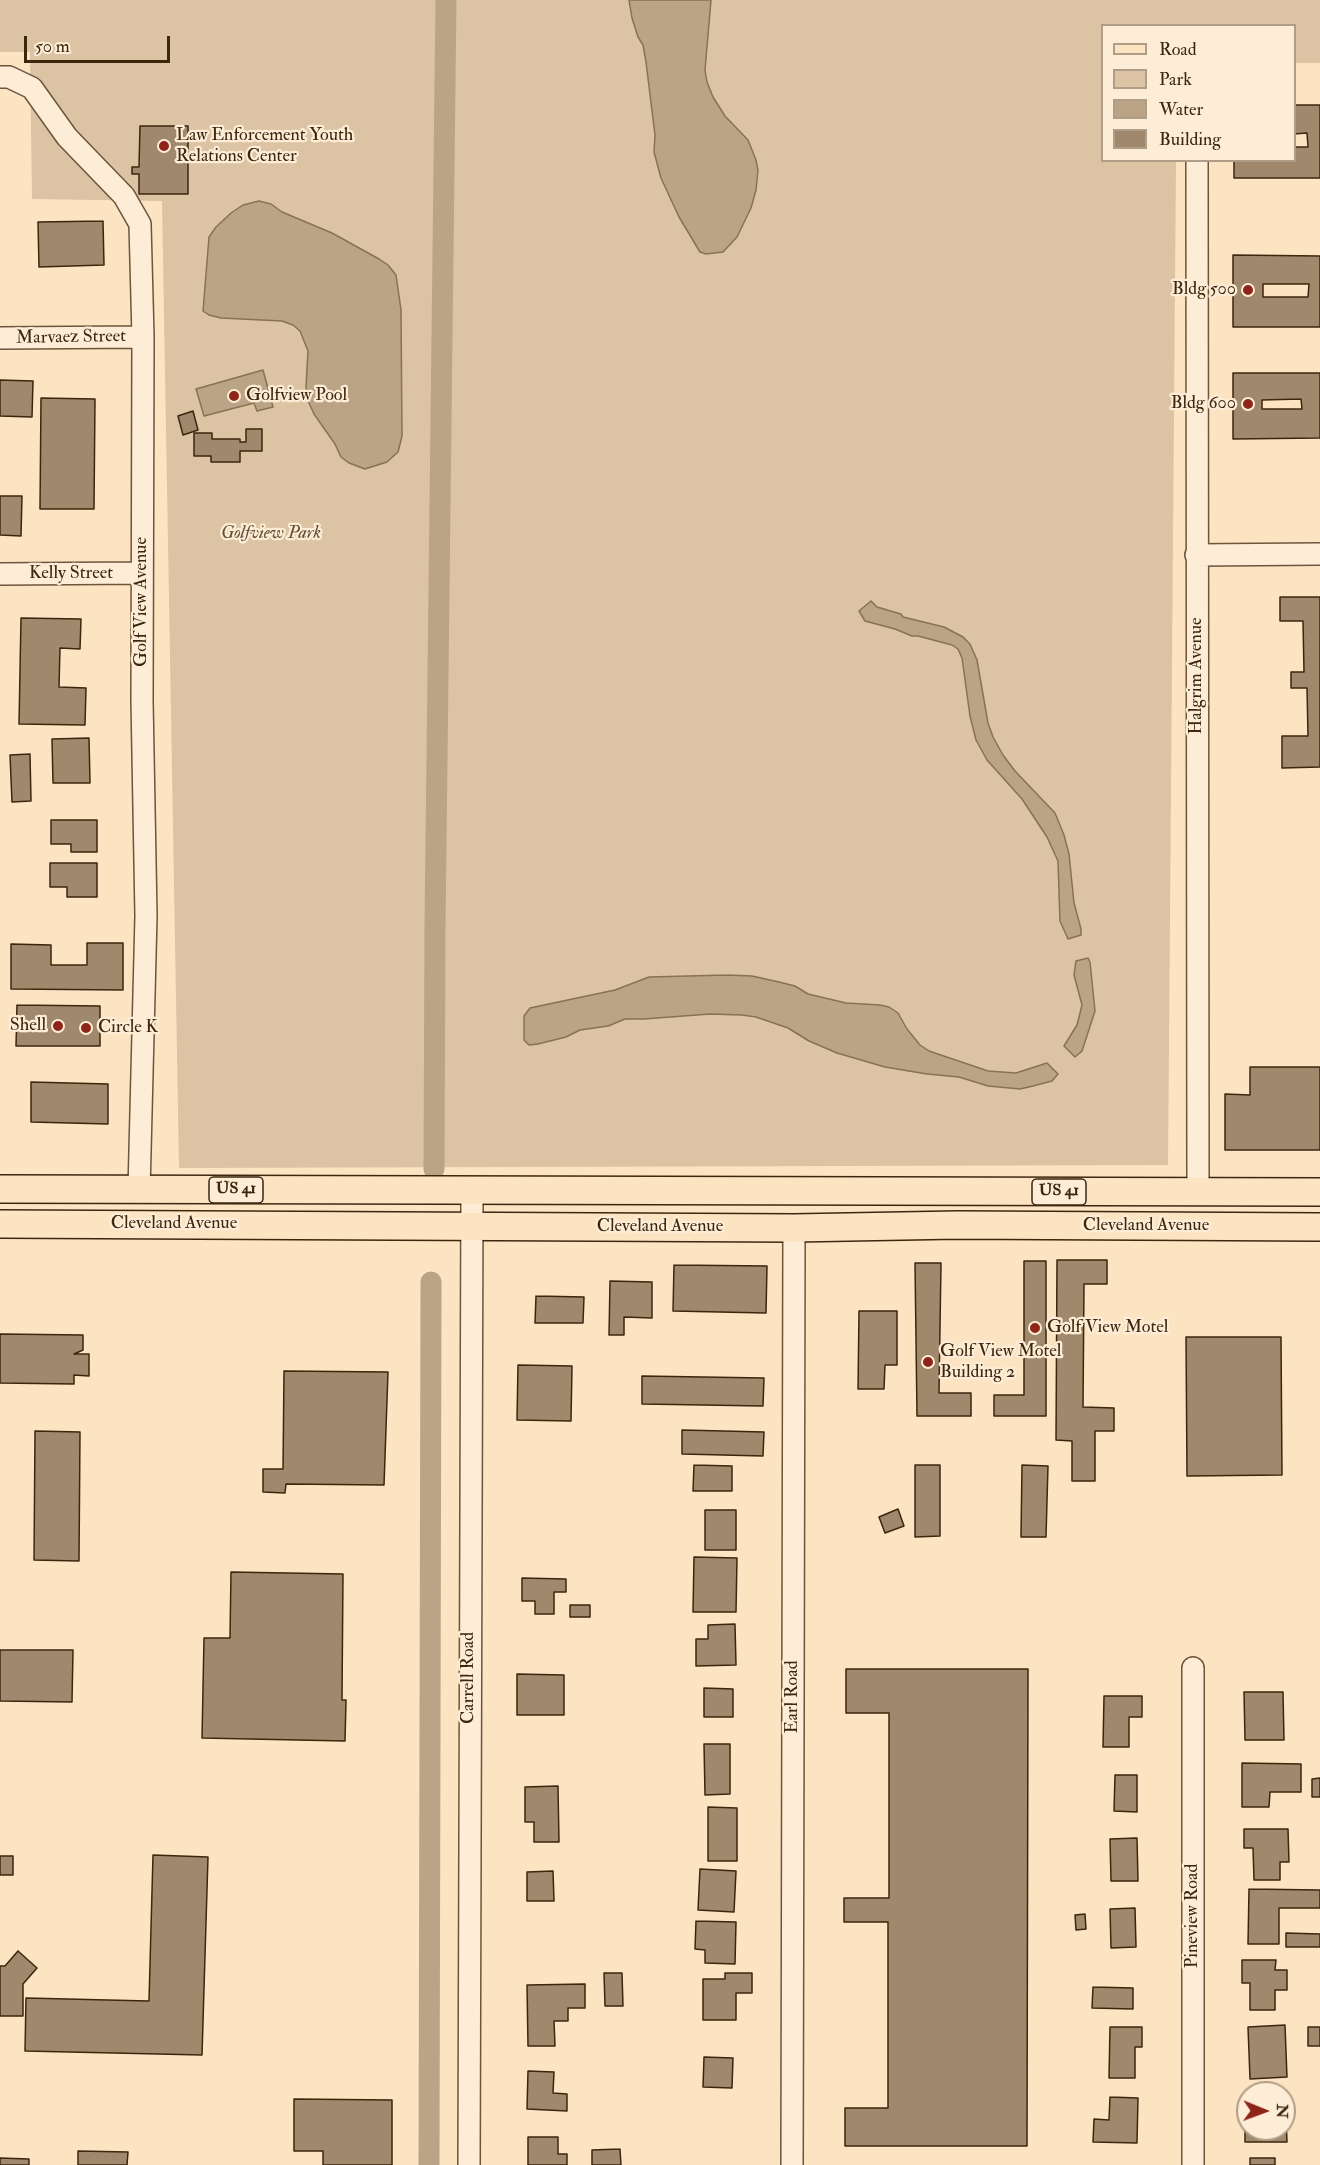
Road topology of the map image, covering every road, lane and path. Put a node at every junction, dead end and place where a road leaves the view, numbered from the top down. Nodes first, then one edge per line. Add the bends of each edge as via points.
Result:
1 (0, 77) edge
2 (1197, 162) edge
3 (143, 337) junction
4 (0, 339) edge
5 (1320, 554) edge
6 (1196, 555) junction
7 (142, 573) junction
8 (0, 574) edge
9 (0, 1189) edge
10 (139, 1190) junction
11 (472, 1191) junction
12 (1197, 1192) junction
13 (1320, 1192) edge
14 (0, 1224) edge
15 (471, 1226) junction
16 (1113, 1226) junction
17 (1320, 1227) edge
18 (794, 1228) junction
19 (1193, 1668) dead end
20 (469, 2165) edge
21 (792, 2165) edge
22 (1193, 2165) edge

1 - 3 street, Golf View Avenue via 32,88 67,137 124,196 140,224
2 - 6 street, Halgrim Avenue
3 - 4 street, Marvaez Street
3 - 7 street, Golf View Avenue
5 - 6 street
6 - 12 street, Halgrim Avenue
7 - 8 street, Kelly Street
7 - 10 street, Golf View Avenue via 146,916
9 - 10 main road, Cleveland Avenue / US 41
10 - 11 main road, Cleveland Avenue / US 41
11 - 12 main road, Cleveland Avenue / US 41
11 - 15 street, Carrell Road
12 - 13 main road, Cleveland Avenue / US 41
12 - 16 main road via 1155,1216
14 - 15 main road, Cleveland Avenue / US 41
15 - 18 main road, Cleveland Avenue / US 41
15 - 20 street, Carrell Road
16 - 17 main road, Cleveland Avenue / US 41
16 - 18 main road, Cleveland Avenue / US 41
18 - 21 street, Earl Road
19 - 22 street, Pineview Road

